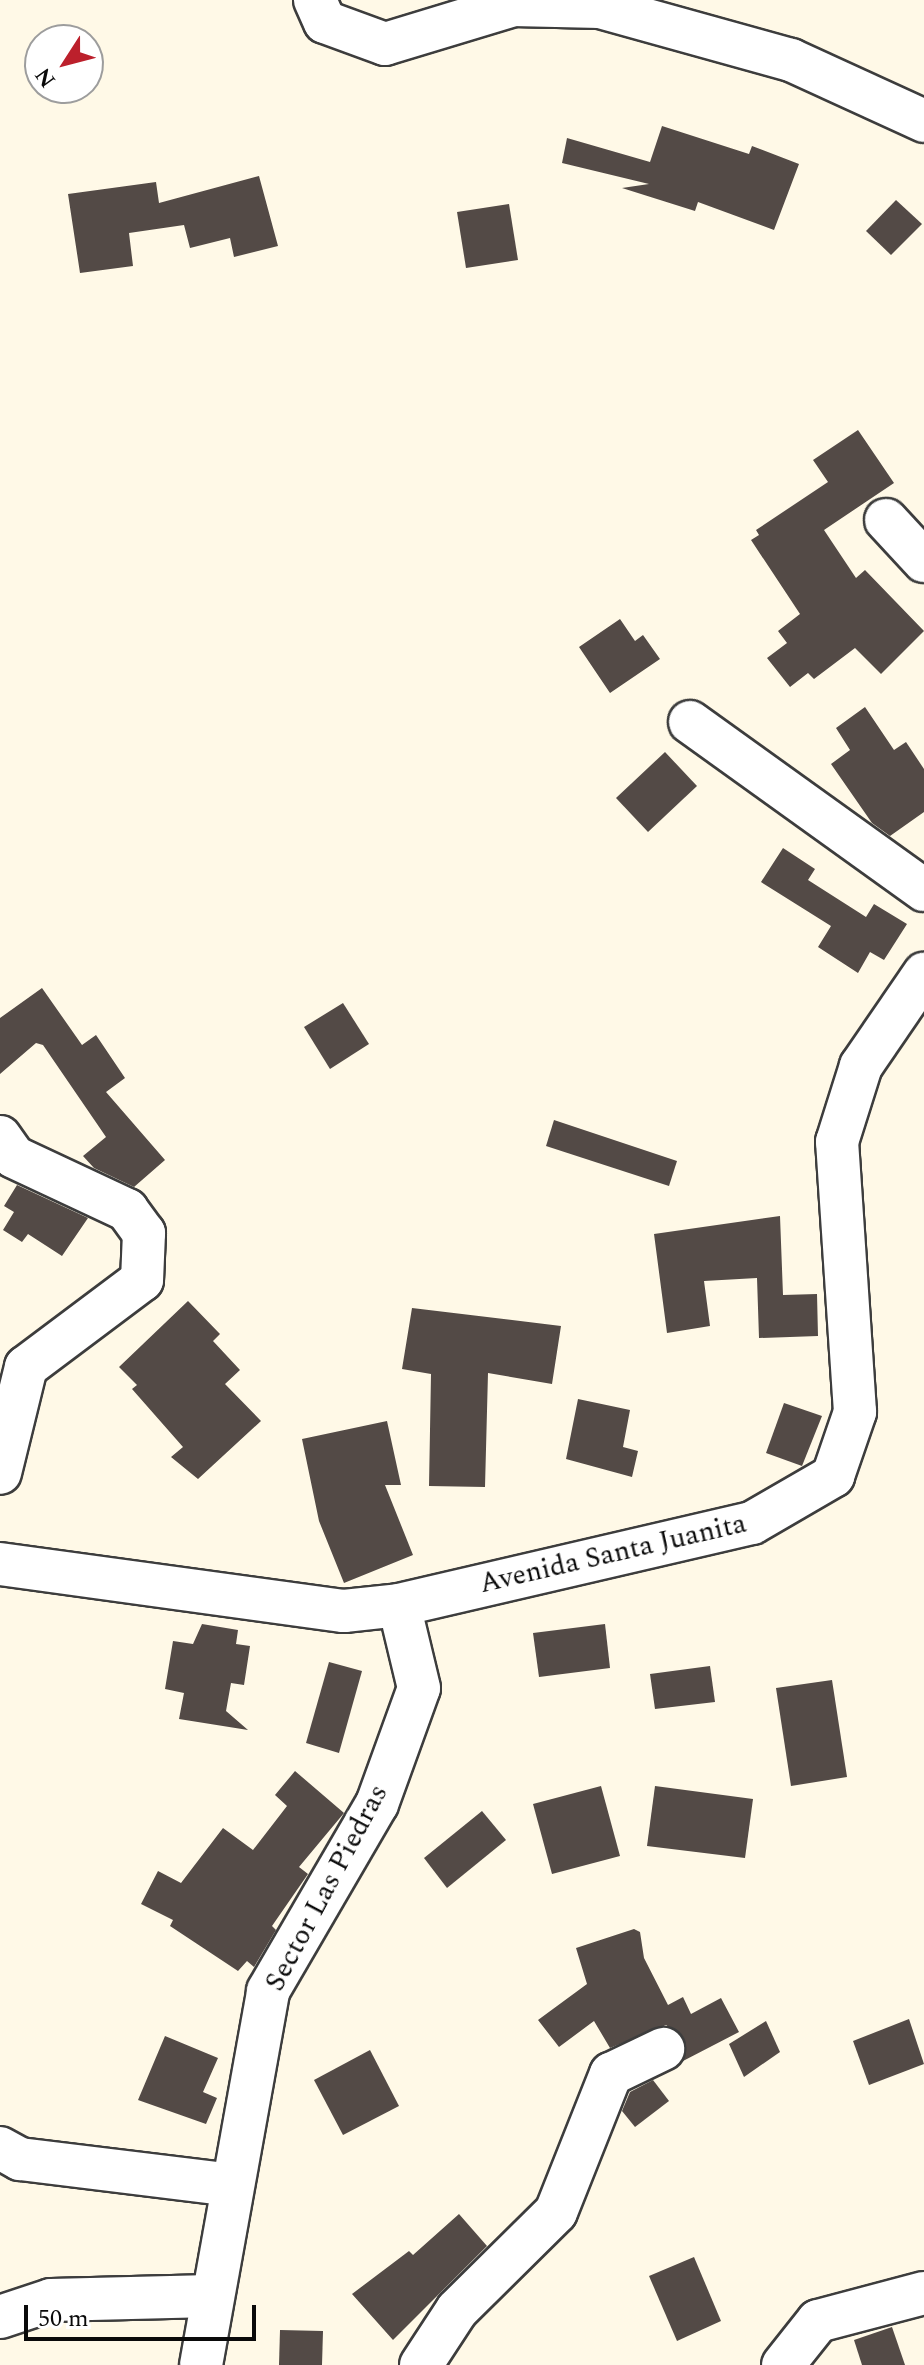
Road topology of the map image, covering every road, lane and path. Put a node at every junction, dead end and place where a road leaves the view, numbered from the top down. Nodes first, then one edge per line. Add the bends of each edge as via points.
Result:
1 (315, 0) edge
2 (924, 121) edge
3 (886, 520) dead end
4 (924, 561) edge
5 (690, 722) dead end
6 (924, 890) edge
7 (924, 974) edge
8 (0, 1137) edge
9 (0, 1473) edge
10 (0, 1564) edge
11 (399, 1605) junction
12 (663, 2049) dead end
13 (0, 2148) edge
14 (231, 2185) junction
15 (924, 2293) edge
16 (211, 2296) junction
17 (0, 2317) edge
18 (201, 2365) edge
19 (421, 2365) edge
20 (783, 2365) edge

1 - 2 street via 325,22 385,44 513,5 600,7 791,60
3 - 4 street
5 - 6 street
7 - 11 street, Avenida Santa Juanita via 861,1066 837,1142 855,1412 833,1476 752,1523
8 - 9 street via 14,1157 127,1210 144,1233 142,1280 26,1367
10 - 11 street, Avenida Santa Juanita via 344,1611
11 - 14 street, Sector Las Piedras via 419,1688 377,1804 268,1991
12 - 19 street via 611,2074 556,2212 457,2310
13 - 14 street via 20,2159
14 - 16 street, Sector Las Piedras
15 - 20 street via 818,2321
16 - 17 street via 51,2300
16 - 18 street, Sector Las Piedras

